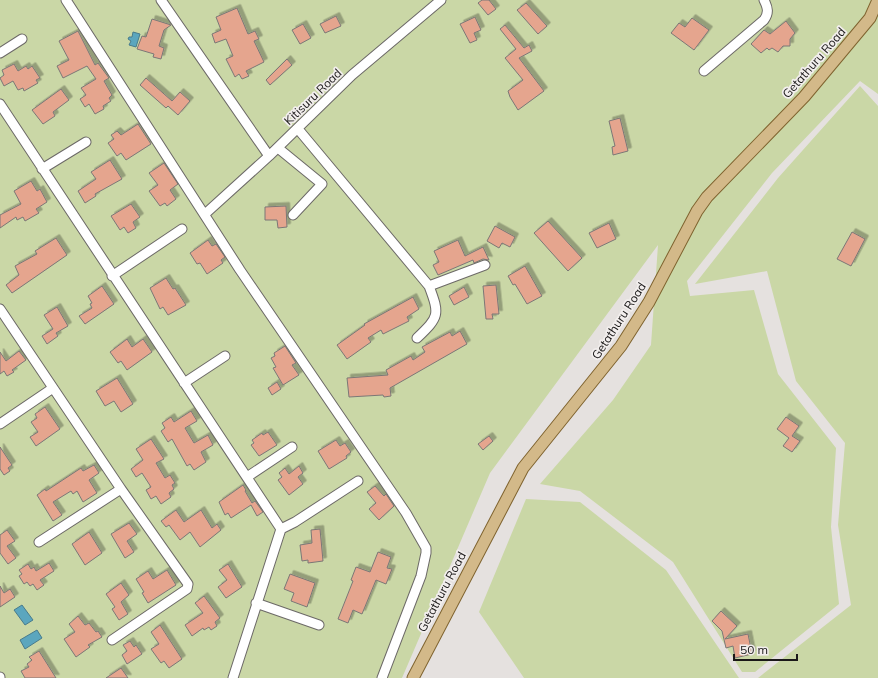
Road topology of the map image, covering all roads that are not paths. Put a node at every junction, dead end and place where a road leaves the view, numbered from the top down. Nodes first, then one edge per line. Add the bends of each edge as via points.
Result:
1 (66, 0) edge
2 (161, 0) edge
3 (441, 0) edge
4 (764, 0) edge
5 (878, 0) edge
6 (22, 39) dead end
7 (0, 53) edge
8 (704, 72) dead end
9 (0, 104) edge
10 (4, 117) edge
11 (298, 129) junction
12 (86, 142) dead end
13 (278, 148) junction
14 (269, 156) junction
15 (42, 169) junction
16 (205, 214) junction
17 (292, 215) dead end
18 (182, 229) dead end
19 (485, 265) dead end
20 (112, 276) junction
21 (429, 286) junction
22 (0, 309) edge
23 (417, 338) dead end
24 (225, 356) dead end
25 (184, 383) junction
26 (52, 388) junction
27 (0, 424) edge
28 (292, 447) dead end
29 (247, 477) junction
30 (358, 481) dead end
31 (121, 489) junction
32 (281, 529) junction
33 (39, 542) dead end
34 (256, 603) junction
35 (319, 626) dead end
36 (112, 640) dead end
37 (233, 678) edge
38 (382, 678) edge
39 (413, 678) edge

1 - 16 street
2 - 14 street
3 - 11 street, Kitisuru Road via 352,75
4 - 8 street via 768,14 764,20
5 - 39 main road, Getathuru Road via 870,18 804,96 697,211 649,302 621,346 523,468
6 - 7 street
9 - 10 street
10 - 15 street
11 - 13 street, Kitisuru Road
11 - 21 street
12 - 15 street
13 - 14 street, Kitisuru Road
13 - 17 street via 322,184
14 - 16 street, Kitisuru Road
15 - 20 street
16 - 38 street via 281,332 406,513 426,548 421,576
18 - 20 street
19 - 21 street
20 - 25 street
21 - 23 street via 436,305 434,322
22 - 26 street
24 - 25 street
25 - 29 street
26 - 27 street
26 - 31 street
28 - 29 street
29 - 32 street
30 - 32 street
31 - 33 street
31 - 36 street via 188,584 187,589
32 - 34 street
34 - 35 street
34 - 37 street

